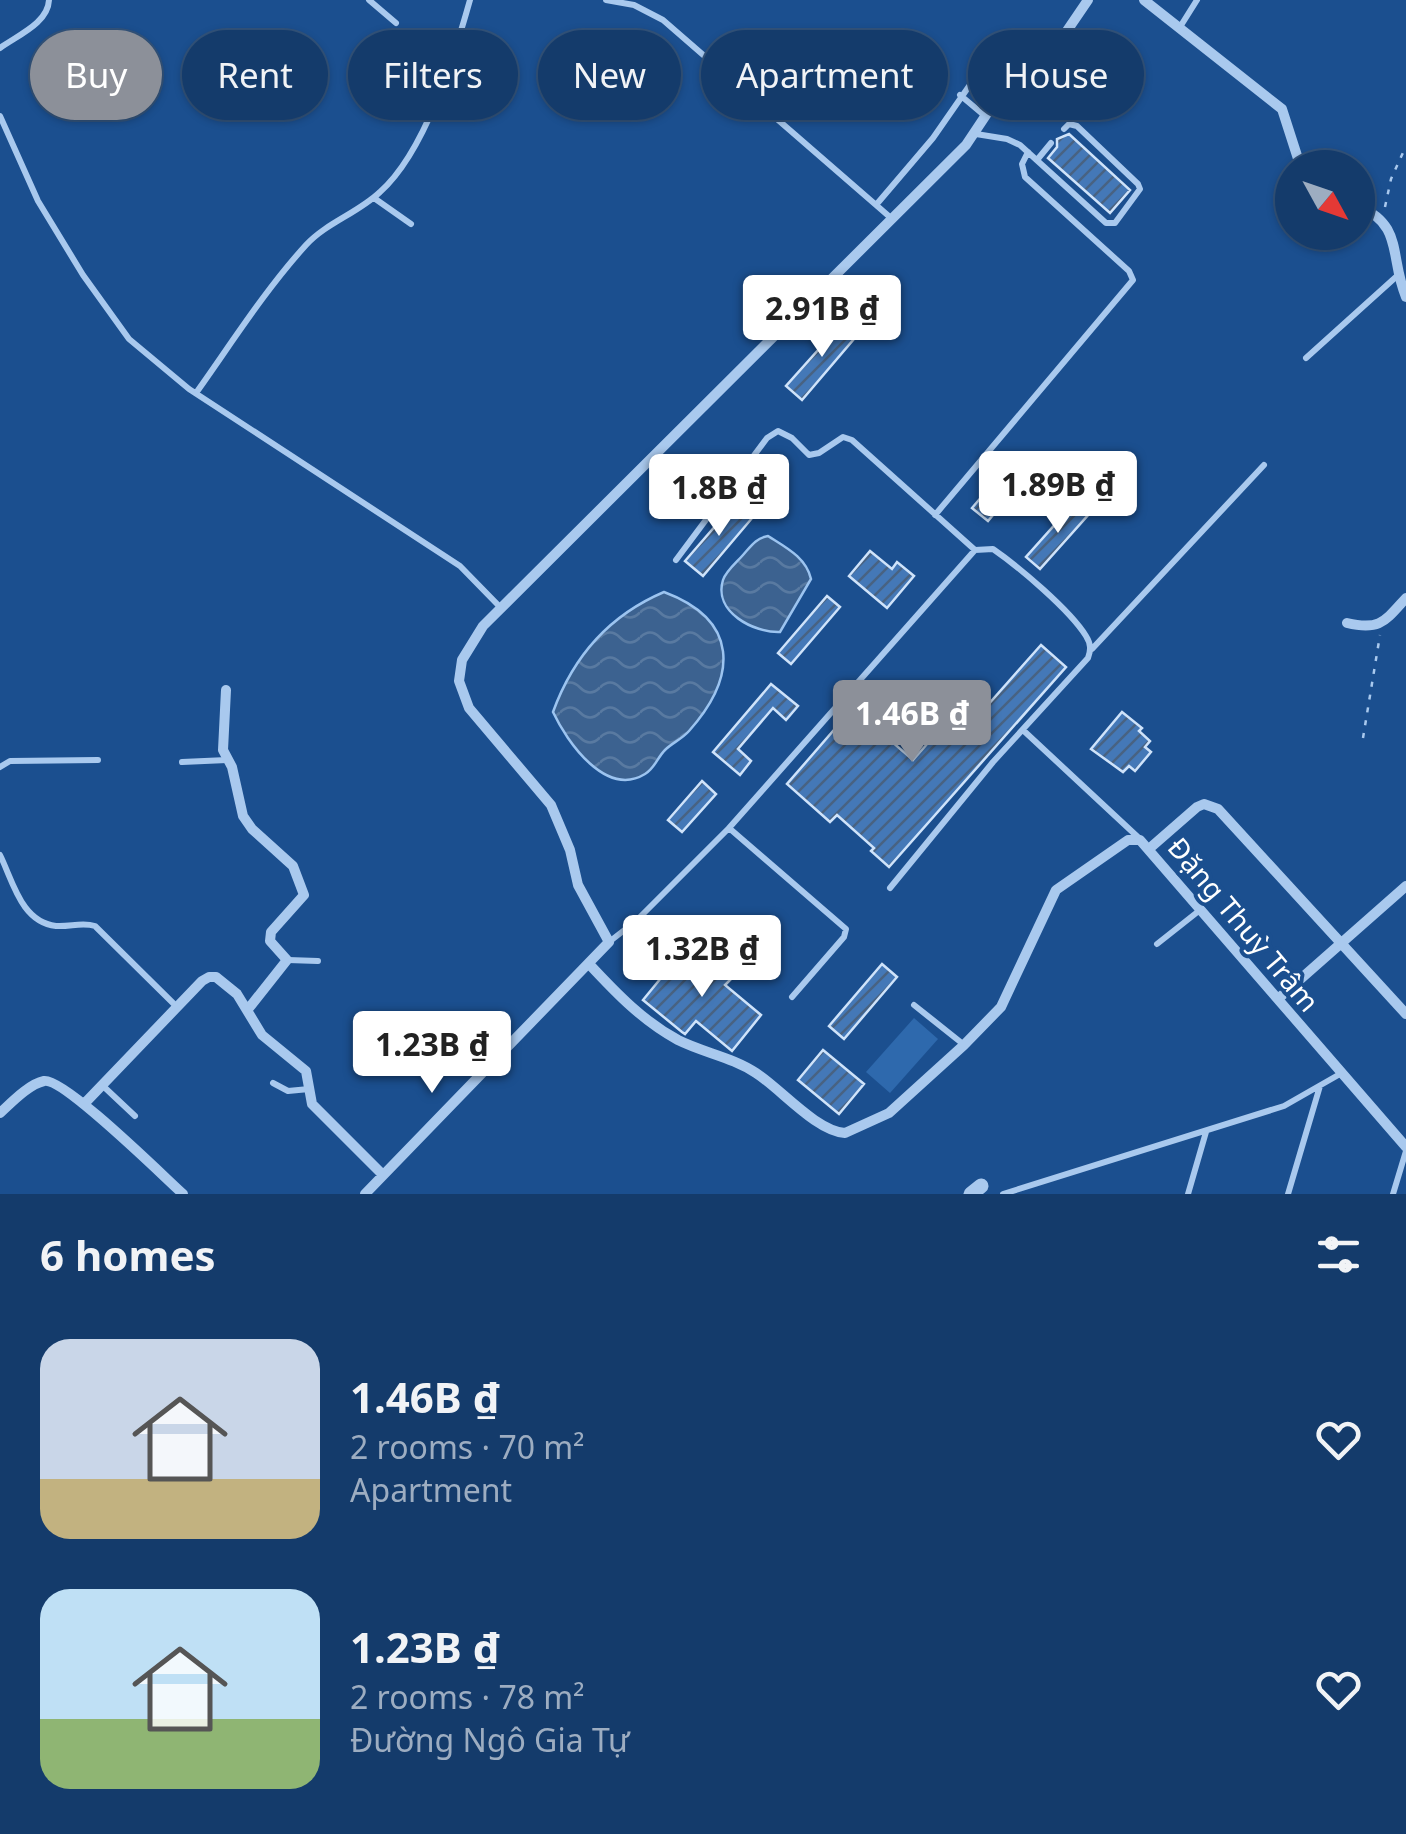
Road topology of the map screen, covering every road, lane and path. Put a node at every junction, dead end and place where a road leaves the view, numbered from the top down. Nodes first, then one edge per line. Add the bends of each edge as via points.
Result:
1 (49, 0) edge
2 (369, 0) edge
3 (470, 0) edge
4 (606, 0) edge
5 (1088, 0) edge
6 (1144, 0) edge
7 (1197, 0) edge
8 (637, 3) edge
9 (396, 23) dead end
10 (1179, 28) junction
11 (1068, 30) edge
12 (0, 48) edge
13 (968, 85) edge
14 (960, 95) junction
15 (968, 102) edge
16 (0, 116) edge
17 (983, 120) edge
18 (1064, 128) dead end
19 (976, 134) junction
20 (1051, 143) dead end
21 (1406, 146) edge
22 (1295, 150) edge
23 (1028, 152) junction
24 (1037, 160) junction
25 (374, 198) junction
26 (876, 205) junction
27 (1375, 215) edge
28 (891, 218) junction
29 (1382, 219) junction
30 (411, 224) dead end
31 (1397, 276) junction
32 (1406, 297) edge
33 (1306, 358) dead end
34 (196, 392) junction
35 (1264, 465) dead end
36 (935, 516) junction
37 (975, 550) junction
38 (676, 560) dead end
39 (1406, 598) edge
40 (502, 608) junction
41 (1347, 624) dead end
42 (1382, 624) junction
43 (1091, 650) junction
44 (226, 690) dead end
45 (1024, 730) junction
46 (1363, 738) dead end
47 (98, 760) dead end
48 (228, 760) junction
49 (182, 762) dead end
50 (0, 766) edge
51 (730, 828) junction
52 (1145, 844) junction
53 (0, 855) edge
54 (1406, 886) edge
55 (890, 888) dead end
56 (1200, 910) junction
57 (610, 942) junction
58 (1157, 944) dead end
59 (1342, 944) junction
60 (287, 960) junction
61 (318, 961) dead end
62 (590, 965) junction
63 (792, 996) dead end
64 (1278, 998) junction
65 (914, 1004) dead end
66 (177, 1007) junction
67 (248, 1008) junction
68 (1406, 1014) edge
69 (964, 1045) junction
70 (1340, 1074) junction
71 (273, 1083) dead end
72 (1320, 1085) junction
73 (102, 1086) junction
74 (309, 1090) junction
75 (84, 1104) junction
76 (0, 1114) edge
77 (134, 1116) dead end
78 (1207, 1130) junction
79 (1406, 1149) edge
80 (383, 1175) junction
81 (182, 1194) edge
82 (365, 1194) edge
83 (1004, 1194) edge
84 (1188, 1194) edge
85 (1288, 1194) edge
86 (1393, 1194) edge

1 - 12 lane via 42,19
2 - 9 lane
3 - 25 lane via 456,52 410,154
4 - 8 lane
5 - 11 street
6 - 10 street
7 - 10 lane
8 - 26 lane
10 - 22 street via 1282,109
13 - 14 lane
14 - 15 lane
14 - 26 lane via 934,138
16 - 34 lane via 83,276 129,338
17 - 19 street
18 - 24 lane via 1071,124 1096,140 1138,184 1136,198 1115,223 1106,223
19 - 23 lane via 1007,139
19 - 28 street
20 - 24 lane
21 - 29 path
23 - 24 lane
23 - 36 lane via 1025,177 1133,280
25 - 30 lane
25 - 34 lane via 308,242
26 - 28 lane
27 - 29 street
28 - 40 street
29 - 31 street
31 - 32 street
31 - 33 lane
34 - 40 lane via 460,566
35 - 43 lane
36 - 37 lane
36 - 38 lane via 852,440 844,436 809,455 778,431 766,438
37 - 43 lane via 1005,558 1068,615
37 - 51 lane
39 - 42 street
40 - 57 street via 462,660 459,681 468,708 551,805 578,885
41 - 42 street
42 - 46 path
43 - 45 lane
44 - 48 street
45 - 52 lane
45 - 55 lane
47 - 50 lane via 10,760
48 - 49 lane
48 - 60 street via 247,823 293,866 304,889 269,936
51 - 57 lane
51 - 63 lane via 846,929
52 - 56 street, Đặng Thuỳ Trâm
52 - 59 street via 1212,805
52 - 69 street, Đặng Thuỳ Trâm via 1128,840 1056,890 1001,1007
53 - 66 lane via 33,917 58,926 96,926
54 - 59 street
56 - 58 lane
56 - 64 street, Đặng Thuỳ Trâm
57 - 62 street
59 - 64 street
59 - 68 street
60 - 61 lane
60 - 67 street
62 - 69 street, Đặng Thuỳ Trâm via 654,1024 757,1073 836,1132 857,1130 889,1113
62 - 80 street
64 - 70 street, Đặng Thuỳ Trâm
65 - 69 lane
66 - 67 street via 209,976
66 - 73 street
67 - 74 street via 262,1034 306,1071
70 - 72 lane
70 - 79 street, Đặng Thuỳ Trâm
71 - 74 lane via 288,1092
72 - 78 lane via 1284,1106
72 - 85 lane
73 - 75 street
73 - 77 lane
74 - 80 street via 312,1104
75 - 76 street via 46,1080
75 - 81 street
78 - 83 lane
78 - 84 lane
79 - 86 lane
80 - 82 street

